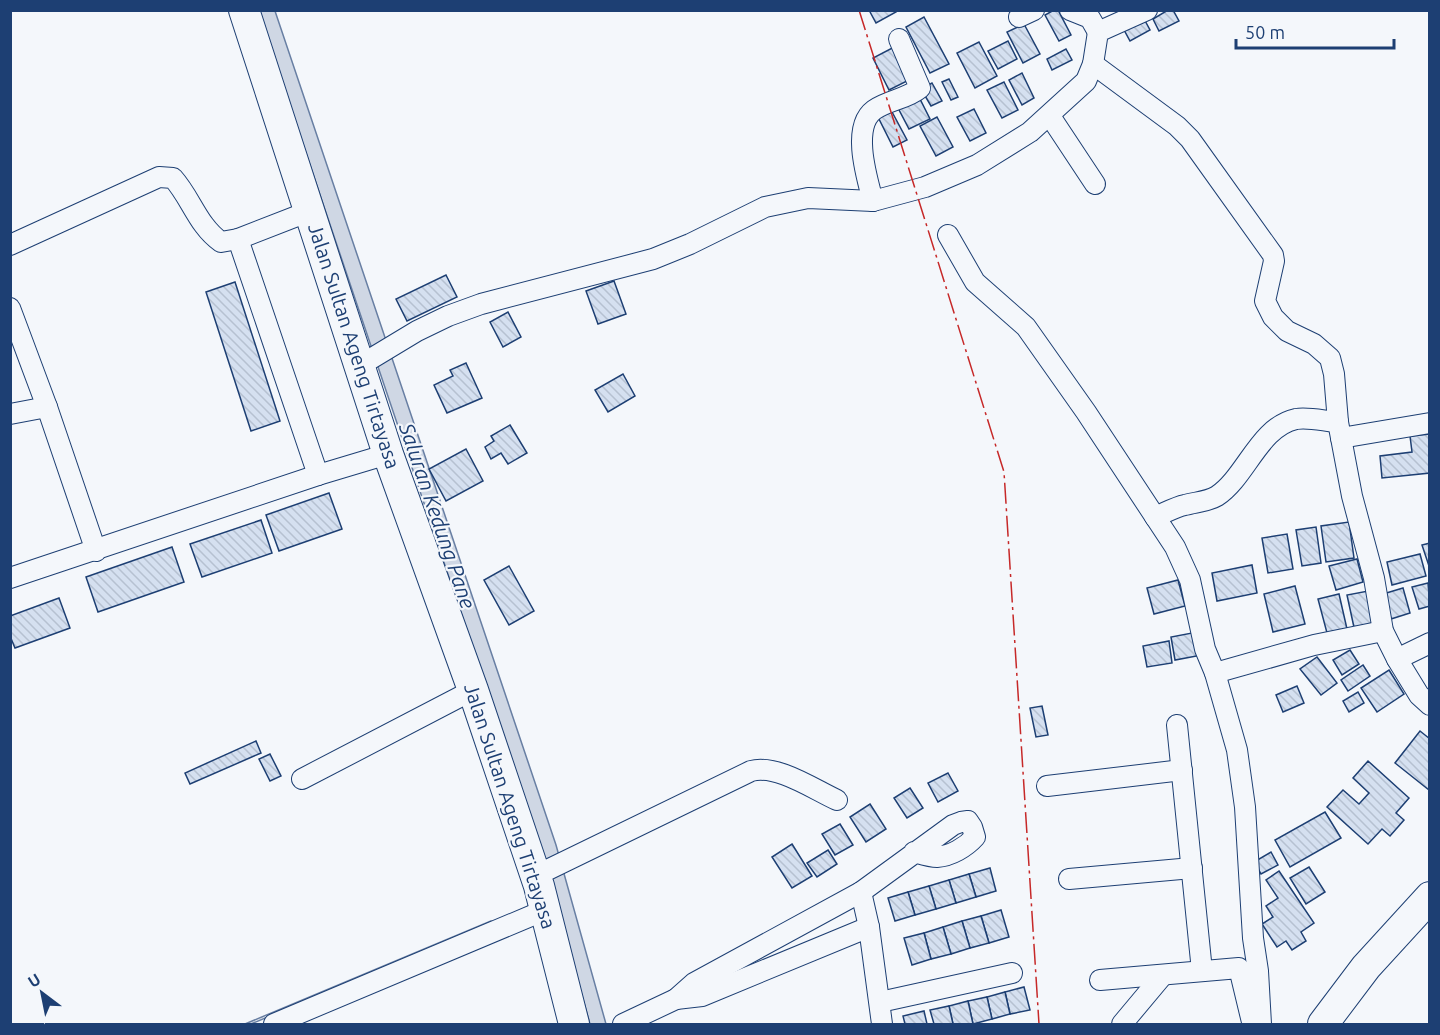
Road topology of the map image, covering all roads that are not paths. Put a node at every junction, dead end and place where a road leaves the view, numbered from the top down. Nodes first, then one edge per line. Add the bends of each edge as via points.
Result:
1 (244, 10) edge
2 (1070, 10) edge
3 (1147, 10) edge
4 (1092, 20) edge
5 (898, 39) dead end
6 (1093, 64) junction
7 (1050, 116) junction
8 (1095, 184) dead end
9 (873, 201) junction
10 (310, 211) junction
11 (948, 235) dead end
12 (238, 239) junction
13 (10, 245) edge
14 (10, 308) edge
15 (365, 362) junction
16 (47, 407) junction
17 (10, 414) edge
18 (1430, 423) edge
19 (1339, 430) junction
20 (388, 454) junction
21 (318, 475) junction
22 (1155, 517) junction
23 (96, 551) junction
24 (10, 578) edge
25 (1383, 631) junction
26 (1430, 643) edge
27 (1396, 659) junction
28 (1215, 672) junction
29 (473, 690) junction
30 (1430, 705) edge
31 (1178, 725) dead end
32 (1182, 770) junction
33 (302, 779) dead end
34 (1047, 786) dead end
35 (837, 800) dead end
36 (914, 852) dead end
37 (1192, 868) junction
38 (540, 874) junction
39 (1069, 879) dead end
40 (861, 892) junction
41 (1430, 897) edge
42 (545, 910) junction
43 (869, 927) junction
44 (1202, 971) junction
45 (1012, 973) dead end
46 (1163, 975) junction
47 (1100, 980) dead end
48 (675, 999) junction
49 (880, 1002) junction
50 (657, 1017) edge
51 (274, 1024) edge
52 (574, 1024) edge
53 (622, 1024) edge
54 (882, 1024) edge
55 (1122, 1024) edge
56 (1252, 1024) edge
57 (1261, 1024) edge
58 (1323, 1024) edge

1 - 10 main road, Jalan Sultan Ageng Tirtayasa
2 - 4 street
3 - 4 street
4 - 6 street
5 - 9 street via 921,88 873,111 865,121 862,147
6 - 7 street via 1086,81
6 - 19 street via 1191,138 1273,255 1265,302 1287,331 1314,344 1330,358
7 - 8 street
7 - 9 street via 977,165 925,187
9 - 15 street via 808,198 765,207 653,259 481,304 417,331
10 - 12 street
10 - 15 main road, Jalan Sultan Ageng Tirtayasa
11 - 22 street via 975,282 1026,327
12 - 13 street via 220,242 209,234 173,178 159,177
12 - 21 street
14 - 16 street
15 - 20 main road, Jalan Sultan Ageng Tirtayasa
16 - 17 street
16 - 23 street
18 - 19 street
19 - 22 street via 1297,419 1285,423 1257,448 1236,478 1215,498
19 - 25 street
20 - 21 street
20 - 29 main road, Jalan Sultan Ageng Tirtayasa
21 - 23 street
22 - 28 street via 1190,580 1205,649
23 - 24 street
25 - 27 street
25 - 28 street
26 - 27 street
27 - 30 street
28 - 57 street via 1237,750
29 - 33 street
29 - 38 main road, Jalan Sultan Ageng Tirtayasa
31 - 32 street
32 - 34 street
32 - 37 street
35 - 38 street via 783,773 761,768
36 - 40 street
37 - 39 street
37 - 44 street
38 - 42 main road, Jalan Sultan Ageng Tirtayasa
40 - 43 street
40 - 48 street via 694,983
41 - 58 main road via 1366,966
42 - 51 street
42 - 52 main road, Jalan Sultan Ageng Tirtayasa
43 - 48 street via 702,996
43 - 49 street
44 - 46 street
44 - 56 street via 1239,968
45 - 49 street
46 - 47 street
46 - 55 street
48 - 50 street
49 - 54 street
50 - 53 street

